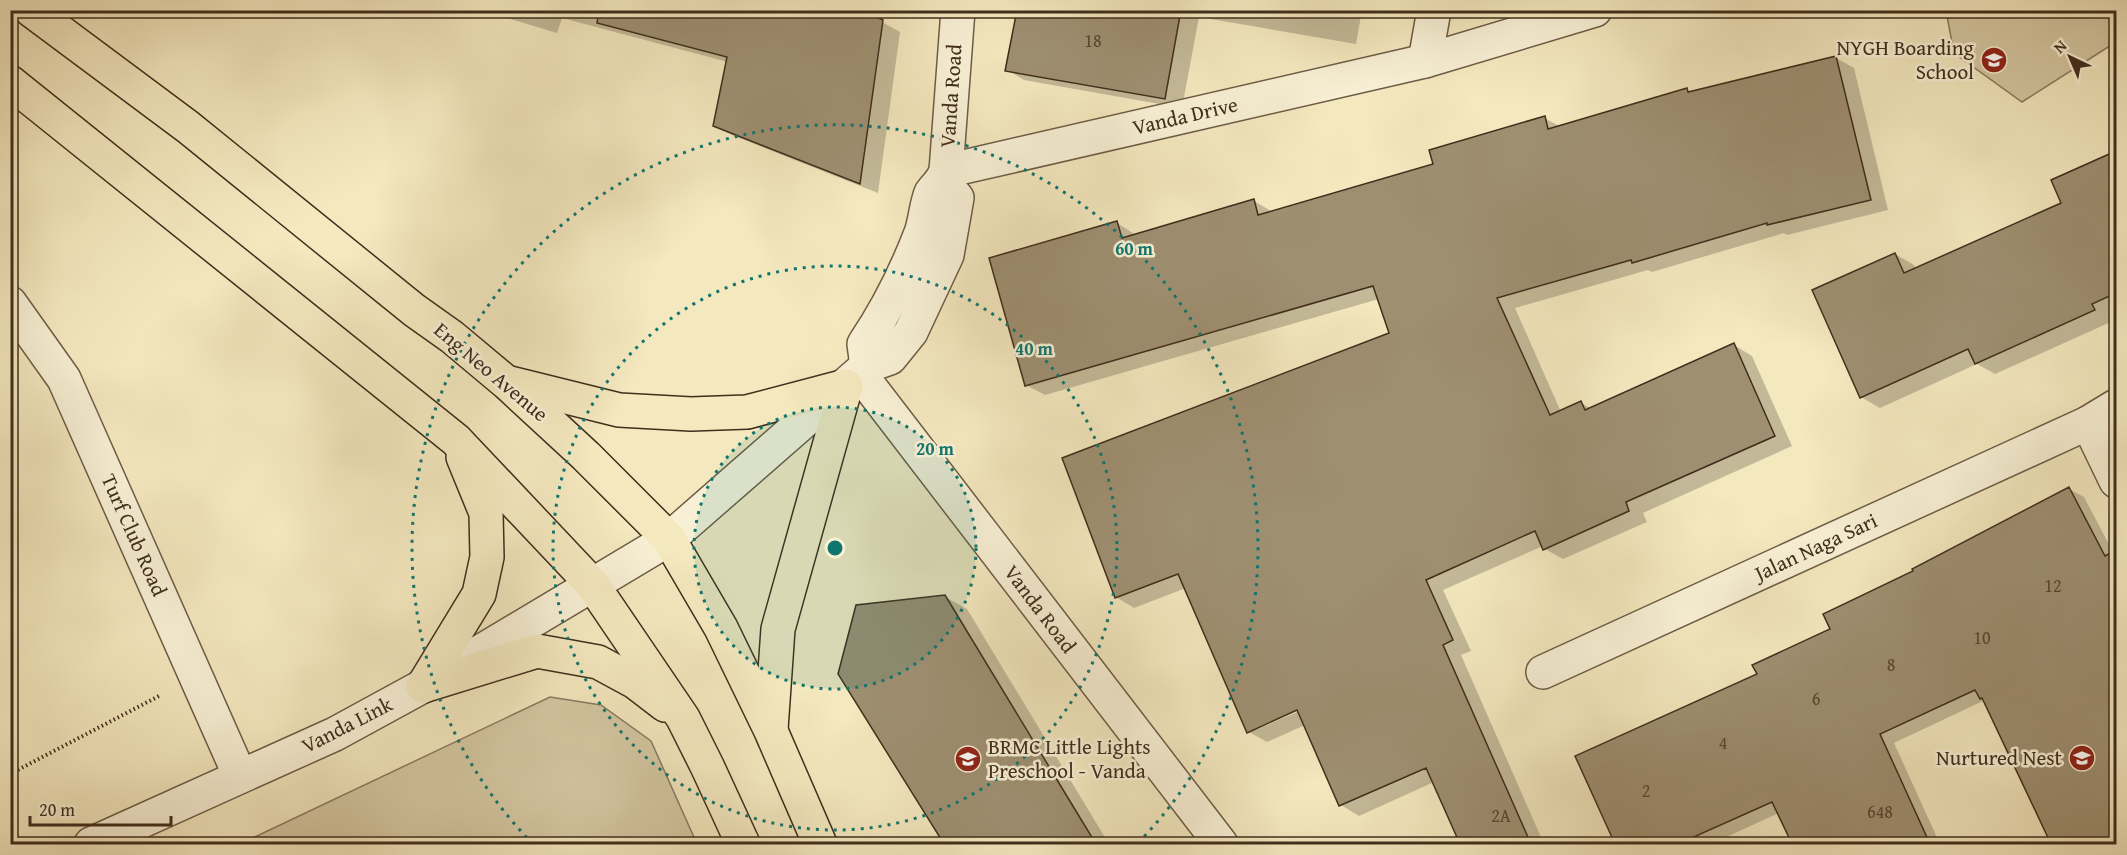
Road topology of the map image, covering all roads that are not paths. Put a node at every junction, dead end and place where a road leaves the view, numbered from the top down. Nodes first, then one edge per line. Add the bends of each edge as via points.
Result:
1 (31, 10) edge
2 (958, 10) edge
3 (1434, 10) edge
4 (1595, 10) edge
5 (1425, 61) junction
6 (10, 82) edge
7 (944, 176) junction
8 (10, 303) edge
9 (858, 375) junction
10 (507, 383) junction
11 (2116, 406) edge
12 (2088, 423) junction
13 (456, 440) junction
14 (2116, 481) edge
15 (669, 539) junction
16 (592, 584) junction
17 (1543, 672) dead end
18 (423, 686) junction
19 (683, 718) junction
20 (771, 731) junction
21 (240, 776) junction
22 (91, 844) edge
23 (742, 844) edge
24 (820, 844) edge
25 (1221, 844) edge

1 - 10 main road, Eng Neo Avenue via 188,127
2 - 7 street, Vanda Road
3 - 5 street
4 - 5 street, Vanda Drive
5 - 7 street, Vanda Drive
6 - 13 main road
7 - 9 street, Vanda Road via 931,194 911,260 864,344
8 - 21 street, Turf Club Road via 64,379
9 - 10 main road via 747,412 691,414 619,410
9 - 15 street
9 - 20 main road via 778,629
9 - 25 street, Vanda Road
10 - 15 main road, Eng Neo Avenue
11 - 12 street, Jalan Naga Sari
12 - 14 street
12 - 17 street, Jalan Naga Sari
13 - 16 main road
13 - 18 main road via 486,513 487,557 479,594
15 - 16 street
15 - 20 main road, Eng Neo Avenue via 721,628
16 - 18 street, Vanda Link
16 - 19 main road
18 - 19 main road via 537,651 598,662 635,682
18 - 21 street, Vanda Link via 335,734
19 - 23 main road
20 - 24 main road, Eng Neo Avenue
21 - 22 street, Vanda Link

